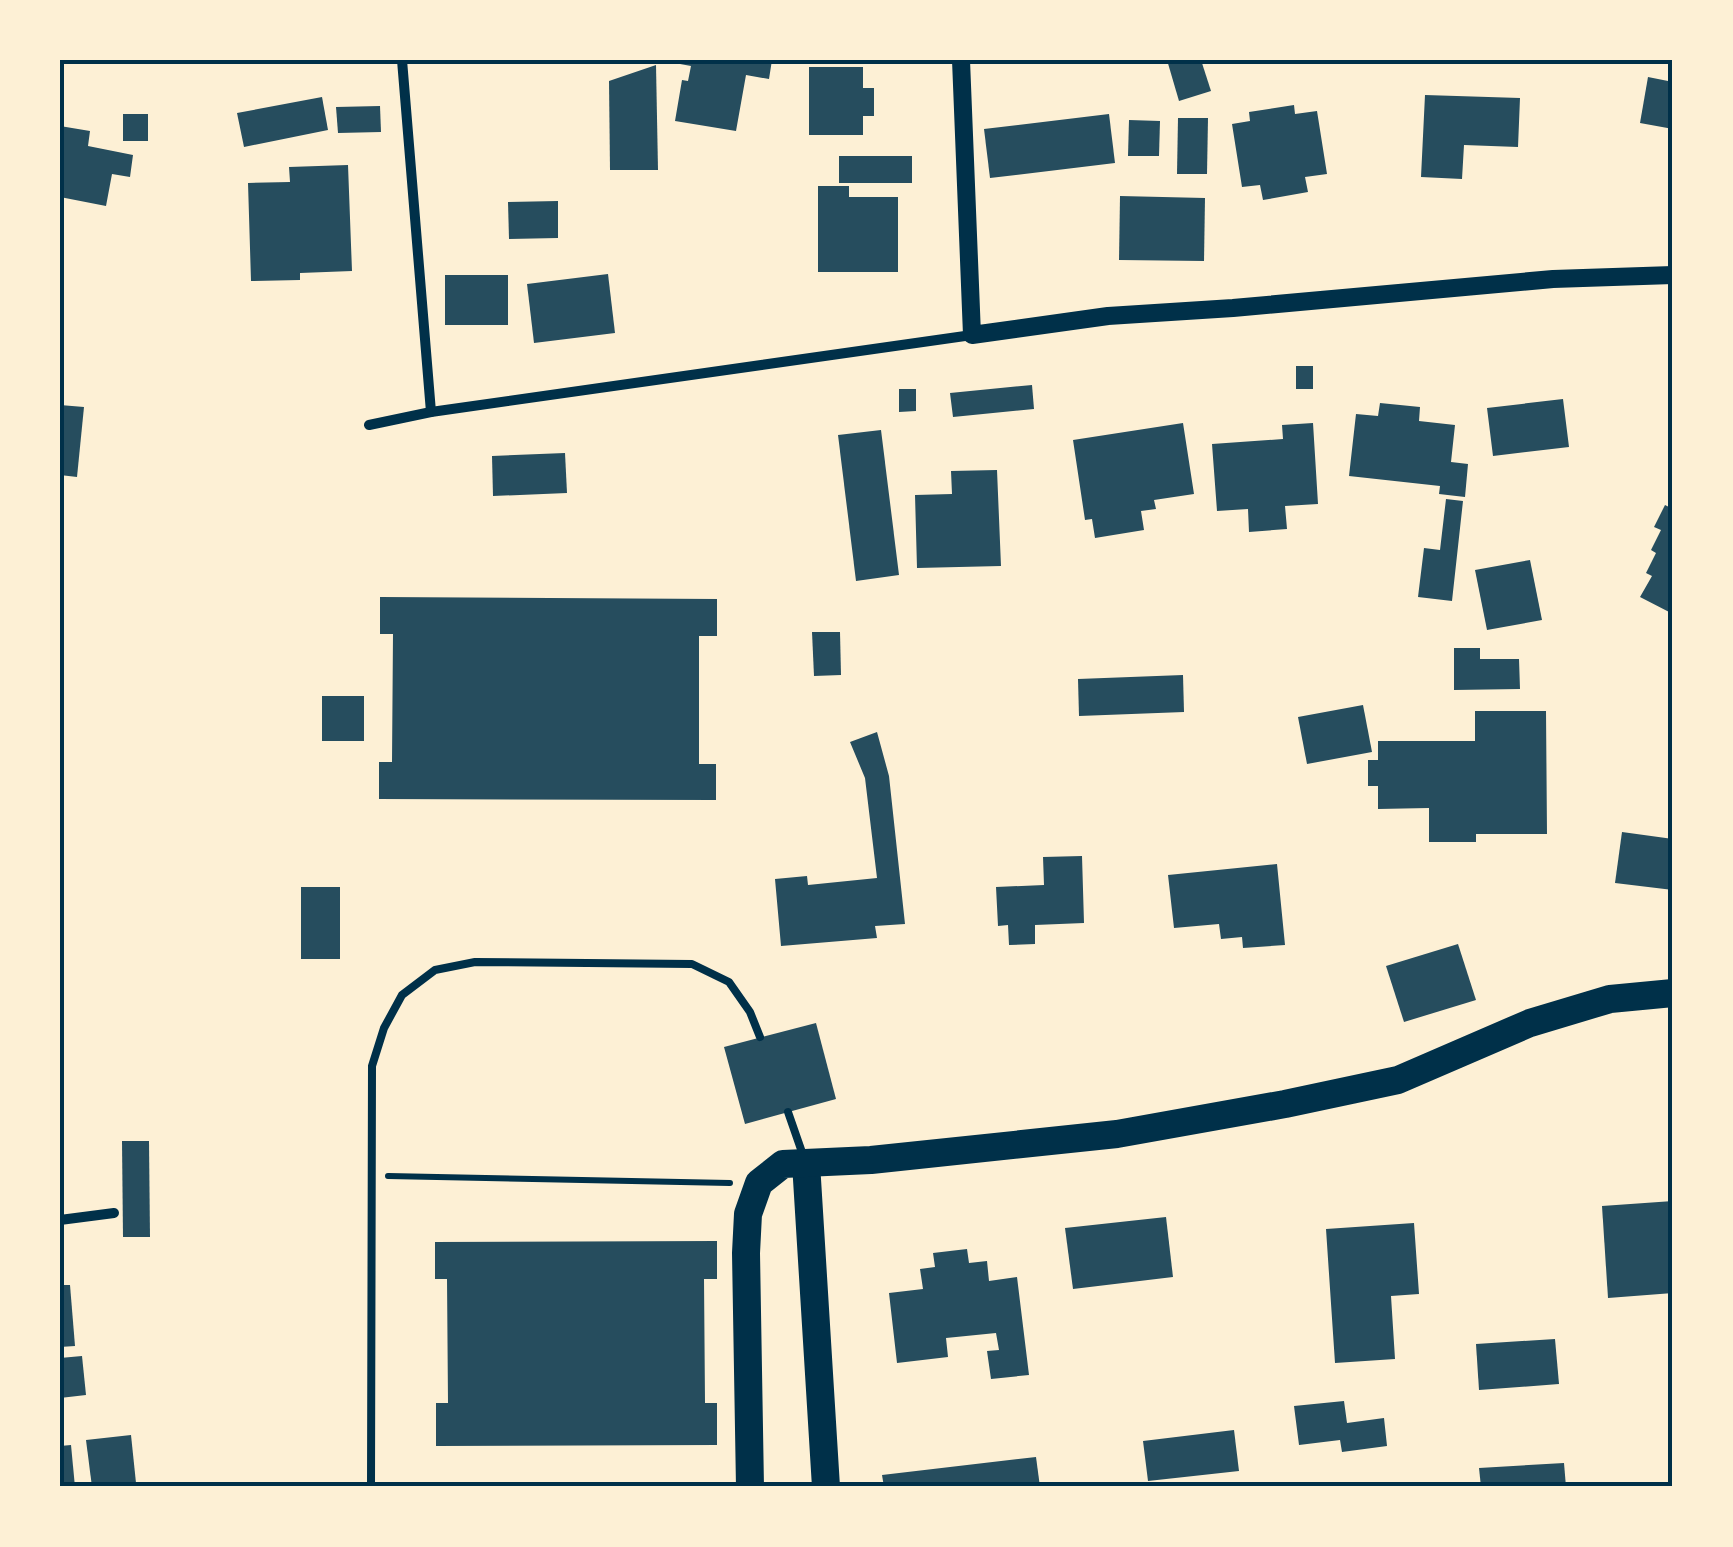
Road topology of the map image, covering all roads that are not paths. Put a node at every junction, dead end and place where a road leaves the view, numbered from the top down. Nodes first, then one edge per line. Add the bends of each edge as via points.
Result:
1 (402, 60) edge
2 (961, 60) edge
3 (1673, 276) edge
4 (972, 335) junction
5 (430, 412) junction
6 (369, 424) dead end
7 (1673, 993) edge
8 (760, 1038) dead end
9 (788, 1112) dead end
10 (806, 1162) junction
11 (114, 1213) dead end
12 (60, 1220) edge
13 (371, 1487) edge
14 (750, 1487) edge
15 (826, 1487) edge

1 - 5 street
2 - 4 street
3 - 4 street via 1534,280 1108,316
4 - 5 street
5 - 6 street
7 - 10 highway via 1610,998 1530,1023 1398,1080 1285,1104 1117,1134
8 - 13 lane via 729,982 692,964 475,962 435,970 402,995 372,1066
9 - 10 lane
10 - 14 highway via 783,1164 759,1183 748,1214
10 - 15 highway
11 - 12 street

